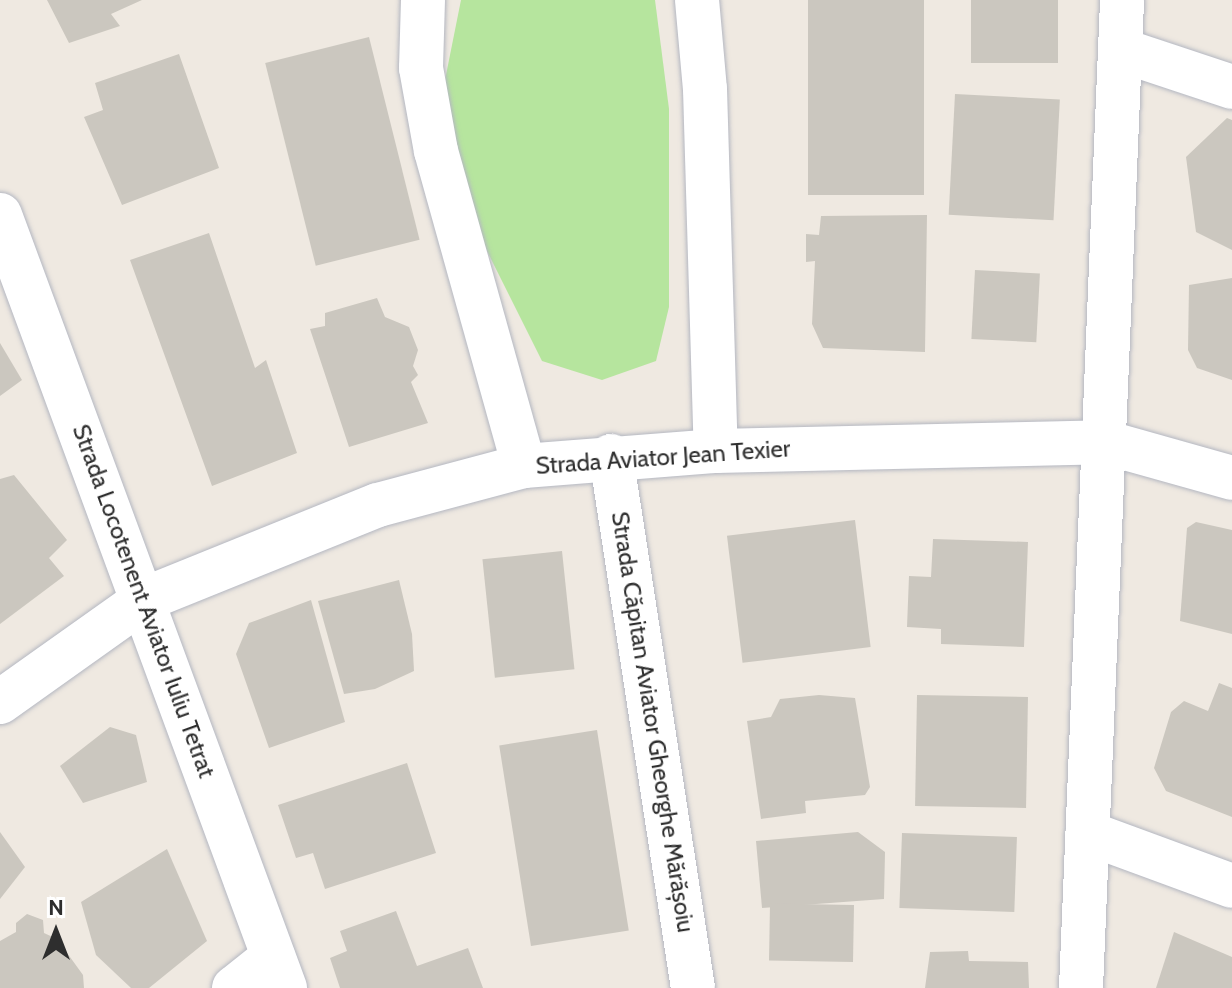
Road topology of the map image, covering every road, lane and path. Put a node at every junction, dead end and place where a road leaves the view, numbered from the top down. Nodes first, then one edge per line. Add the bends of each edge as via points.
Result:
1 (423, 0) edge
2 (697, 0) edge
3 (1122, 0) edge
4 (1121, 50) junction
5 (1232, 87) edge
6 (2, 229) edge
7 (1104, 442) junction
8 (716, 451) junction
9 (611, 456) junction
10 (524, 466) junction
11 (1232, 478) edge
12 (145, 599) junction
13 (0, 702) edge
14 (1088, 833) junction
15 (1232, 886) edge
16 (279, 973) edge
17 (234, 988) edge
18 (693, 988) edge
19 (1081, 988) edge

1 - 10 street via 421,68 436,151
2 - 8 street via 705,89
3 - 4 street
4 - 5 street
4 - 7 street
6 - 12 street, Strada Locotenent Aviator Iuliu Tetrat
7 - 8 street, Strada Aviator Jean Texier
7 - 11 street, Strada Aviator Jean Texier
7 - 14 street
8 - 9 street, Strada Aviator Jean Texier
9 - 10 street, Strada Aviator Jean Texier
9 - 18 street, Strada Căpitan Aviator Gheorghe Mărășoiu
10 - 12 street, Strada Aviator Jean Texier via 378,505
12 - 13 street, Strada Aviator Jean Texier
12 - 16 street, Strada Locotenent Aviator Iuliu Tetrat
14 - 15 street
14 - 19 street
16 - 17 street

